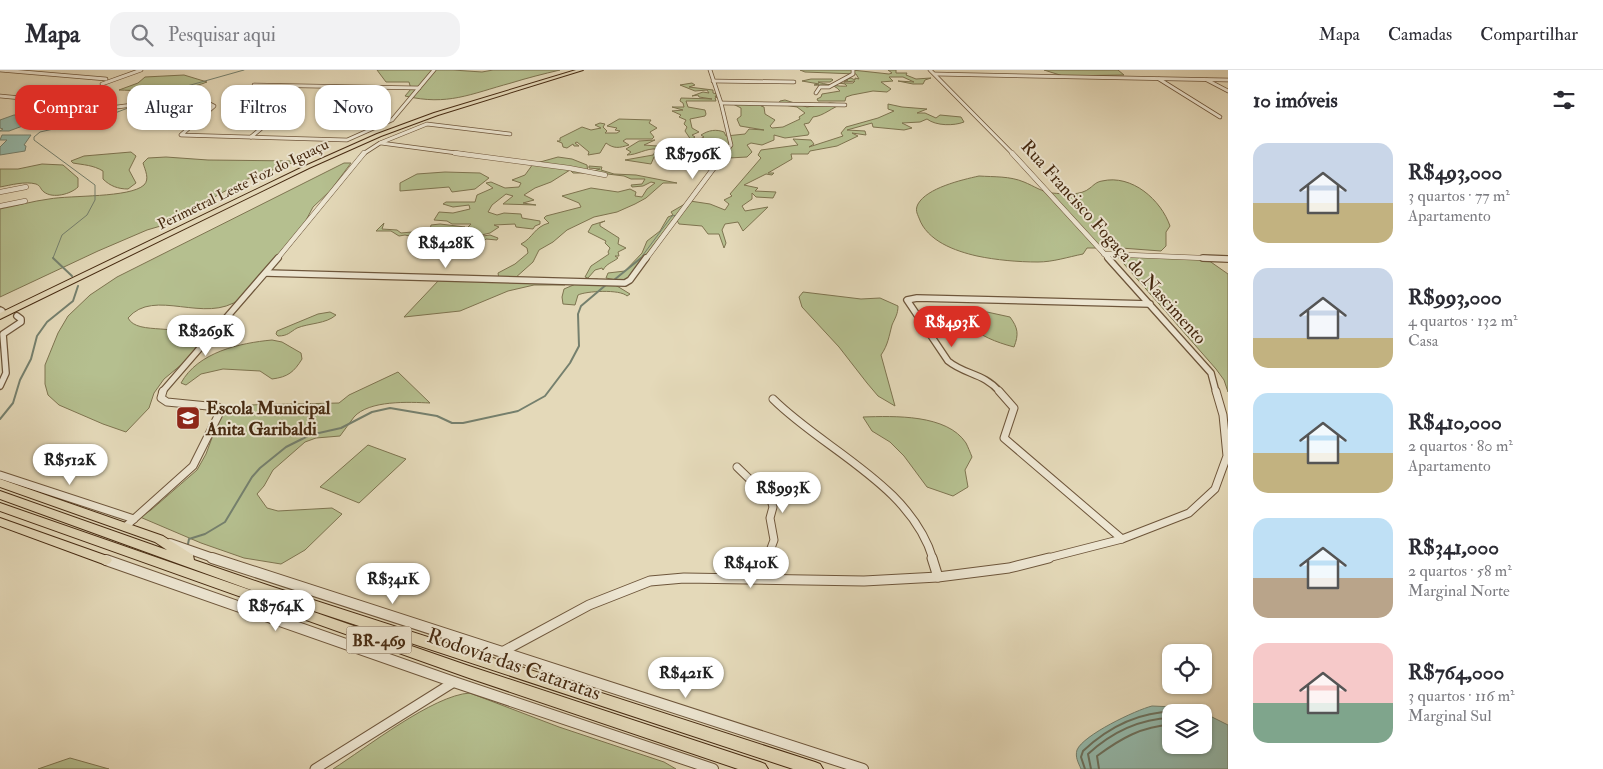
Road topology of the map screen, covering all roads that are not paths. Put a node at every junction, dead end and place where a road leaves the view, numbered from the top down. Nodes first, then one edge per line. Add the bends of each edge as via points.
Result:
1 (0, 70) edge
2 (42, 70) edge
3 (141, 70) edge
4 (434, 70) edge
5 (581, 70) edge
6 (710, 70) edge
7 (853, 70) edge
8 (933, 72) edge
9 (35, 73) junction
10 (1158, 79) junction
11 (106, 80) dead end
12 (1206, 80) junction
13 (1228, 80) edge
14 (713, 81) junction
15 (794, 82) dead end
16 (102, 84) dead end
17 (305, 86) edge
18 (419, 88) junction
19 (1228, 91) edge
20 (816, 93) dead end
21 (0, 96) edge
22 (721, 103) junction
23 (845, 105) dead end
24 (1220, 118) dead end
25 (259, 130) edge
26 (510, 134) dead end
27 (251, 137) junction
28 (380, 143) junction
29 (604, 175) dead end
30 (26, 187) dead end
31 (0, 192) edge
32 (25, 201) dead end
33 (0, 206) edge
34 (1104, 254) junction
35 (1228, 258) edge
36 (266, 273) junction
37 (1150, 304) junction
38 (5, 314) edge
39 (0, 324) edge
40 (0, 386) edge
41 (773, 399) dead end
42 (737, 467) dead end
43 (0, 474) edge
44 (0, 484) edge
45 (0, 495) edge
46 (0, 507) edge
47 (134, 519) junction
48 (0, 522) edge
49 (125, 527) junction
50 (78, 534) junction
51 (159, 539) junction
52 (1122, 539) junction
53 (106, 560) junction
54 (207, 569) junction
55 (938, 577) junction
56 (759, 578) junction
57 (502, 653) junction
58 (454, 682) junction
59 (315, 769) edge
60 (713, 769) edge
61 (760, 769) edge
62 (815, 769) edge
63 (863, 769) edge

1 - 9 street
2 - 9 street
3 - 16 street
4 - 18 street
5 - 38 highway, Perimetral Leste Foz do Iguaçu via 436,114 379,135
6 - 14 street
7 - 20 street via 853,74 829,87 820,87
8 - 10 street
8 - 34 street, Rua Francisco Fogaça do Nascimento via 993,132
9 - 11 street
10 - 12 street
10 - 24 street
12 - 13 street
12 - 19 street
14 - 15 street
14 - 22 street
17 - 18 street
18 - 27 street via 387,124 347,140
21 - 27 street via 116,107 186,102 214,106 180,135
22 - 23 street
22 - 36 street via 731,145 630,280 619,284
25 - 27 street
26 - 28 street via 427,124
28 - 29 street
28 - 36 street via 364,153
30 - 31 street
32 - 33 street
34 - 35 street
34 - 37 street, Rua Francisco Fogaça do Nascimento
36 - 47 street via 162,392 161,398 167,402 218,407 221,410 193,466
37 - 52 street, Rua Francisco Fogaça do Nascimento via 1211,373 1223,415 1227,456 1215,489 1189,513
37 - 52 street via 906,300 948,361 991,381 1014,408 1004,438 1008,444
38 - 39 highway, Perimetral Leste Foz do Iguaçu
38 - 40 street via 21,319 21,322 3,334 6,373
41 - 55 street via 901,502 929,546
42 - 56 street via 771,500 773,507 770,518 774,540
43 - 47 street
44 - 49 highway
45 - 54 highway, Rodovía das Cataratas / BR-469
46 - 50 highway, Rodovía das Cataratas / BR-469
47 - 49 street
48 - 53 highway
49 - 51 highway
50 - 53 highway
50 - 61 highway, Rodovía das Cataratas / BR-469 via 469,672
51 - 54 highway
51 - 57 street
52 - 55 street, Rua Francisco Fogaça do Nascimento via 1009,568
53 - 58 street
54 - 62 highway, Rodovía das Cataratas / BR-469
55 - 56 street, Rua Francisco Fogaça do Nascimento via 864,581
56 - 57 street, Rua Francisco Fogaça do Nascimento via 650,581 590,605
57 - 63 street
58 - 59 street
58 - 60 street

